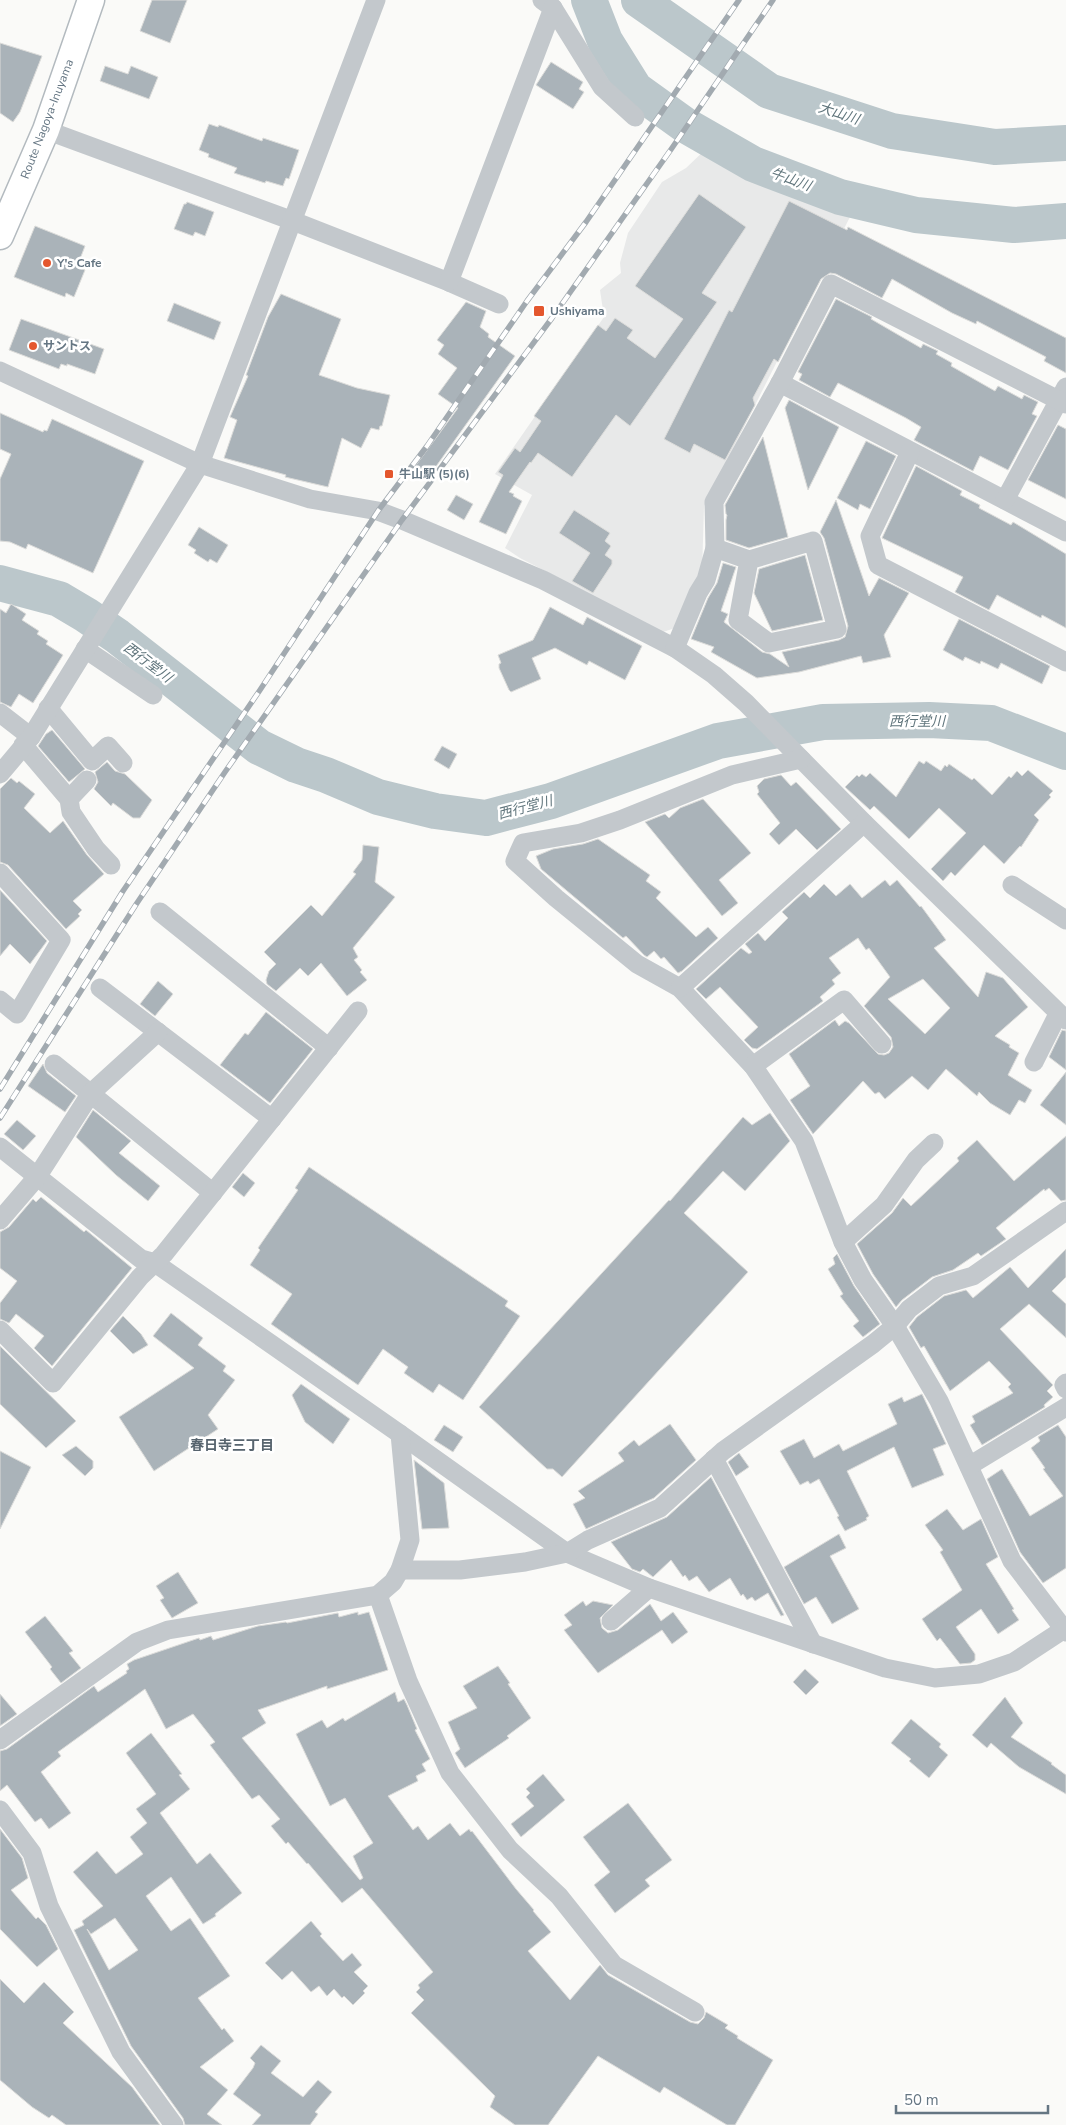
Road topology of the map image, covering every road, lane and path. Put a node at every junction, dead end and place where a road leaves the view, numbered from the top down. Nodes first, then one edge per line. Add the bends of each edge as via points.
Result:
1 (91, 0) edge
2 (376, 0) edge
3 (547, 4) edge
4 (635, 117) dead end
5 (46, 130) junction
6 (293, 221) junction
7 (0, 236) edge
8 (449, 282) junction
9 (499, 304) dead end
10 (0, 371) edge
11 (780, 383) junction
12 (1064, 397) edge
13 (910, 452) junction
14 (200, 464) junction
15 (1005, 500) junction
16 (1066, 532) edge
17 (715, 548) junction
18 (749, 560) junction
19 (88, 644) junction
20 (675, 648) junction
21 (1066, 662) edge
22 (153, 695) dead end
23 (48, 708) junction
24 (0, 713) edge
25 (27, 741) junction
26 (797, 756) junction
27 (123, 763) dead end
28 (0, 774) edge
29 (87, 780) dead end
30 (68, 799) junction
31 (864, 823) junction
32 (111, 865) dead end
33 (0, 873) edge
34 (1012, 885) dead end
35 (160, 912) dead end
36 (1066, 920) edge
37 (100, 988) dead end
38 (680, 988) junction
39 (0, 1000) edge
40 (358, 1011) dead end
41 (1062, 1017) edge
42 (158, 1032) junction
43 (882, 1044) dead end
44 (329, 1048) junction
45 (1034, 1062) dead end
46 (54, 1064) dead end
47 (753, 1066) junction
48 (91, 1093) junction
49 (272, 1119) junction
50 (934, 1143) dead end
51 (0, 1146) edge
52 (37, 1176) junction
53 (213, 1193) junction
54 (1066, 1211) edge
55 (0, 1220) edge
56 (843, 1242) junction
57 (155, 1264) junction
58 (895, 1326) junction
59 (0, 1330) edge
60 (1066, 1383) edge
61 (1066, 1389) edge
62 (1066, 1406) edge
63 (400, 1434) junction
64 (714, 1459) junction
65 (969, 1466) junction
66 (567, 1553) junction
67 (400, 1570) junction
68 (649, 1588) junction
69 (378, 1595) junction
70 (611, 1621) dead end
71 (1065, 1630) edge
72 (813, 1644) junction
73 (0, 1740) edge
74 (0, 1810) edge
75 (695, 2012) dead end
76 (174, 2125) edge

1 - 5 main road, Route Nagoya-Inuyama
2 - 6 street
3 - 4 street via 602,87
3 - 8 street
5 - 6 street
5 - 7 main road, Route Nagoya-Inuyama
6 - 8 street
6 - 14 street
8 - 9 street
10 - 14 street
11 - 12 street via 830,284
11 - 13 street
11 - 17 street via 714,502
12 - 15 street
13 - 15 street
13 - 21 street via 870,536 878,565
14 - 19 street
14 - 20 street via 310,499 378,511 402,520 543,580
15 - 16 street
17 - 18 street
17 - 20 street via 706,580
18 - 18 street via 813,541 837,629 769,643 738,620
19 - 22 street
19 - 23 street
20 - 26 street via 746,703
23 - 25 street
23 - 27 street via 92,761 108,746
24 - 25 street
25 - 28 street
25 - 30 street
26 - 31 street
26 - 38 street via 732,776 581,833 522,843 515,861 637,964
29 - 30 street
30 - 32 street via 71,812
31 - 38 street
31 - 41 street
33 - 39 street via 61,940 17,1014
34 - 36 street
35 - 44 street
37 - 42 street
38 - 47 street
40 - 44 street
41 - 45 street
42 - 48 street
42 - 49 street
43 - 47 street via 844,1000
44 - 49 street
46 - 48 street
47 - 56 street via 804,1141
48 - 52 street
48 - 53 street
49 - 53 street
50 - 56 street via 916,1160 884,1205
51 - 52 street
52 - 55 street
52 - 57 street via 141,1259
53 - 57 street
54 - 58 street via 973,1276 939,1286 909,1309
56 - 58 street via 863,1280
57 - 59 street via 52,1384
57 - 63 street
58 - 64 street
58 - 65 street via 940,1401
60 - 61 street
62 - 65 street
63 - 66 street
63 - 67 street via 410,1540
64 - 66 street via 660,1508 588,1540
64 - 72 street
65 - 71 street via 1012,1561
66 - 67 street via 460,1570
66 - 68 street
67 - 69 street via 393,1582
68 - 70 street
68 - 72 street
69 - 73 street via 168,1630 137,1642
69 - 75 street via 408,1680 450,1773 510,1850 558,1896 614,1964
71 - 72 street via 1014,1662 979,1674 935,1678 885,1668
74 - 76 street via 32,1853 49,1906 121,2052

